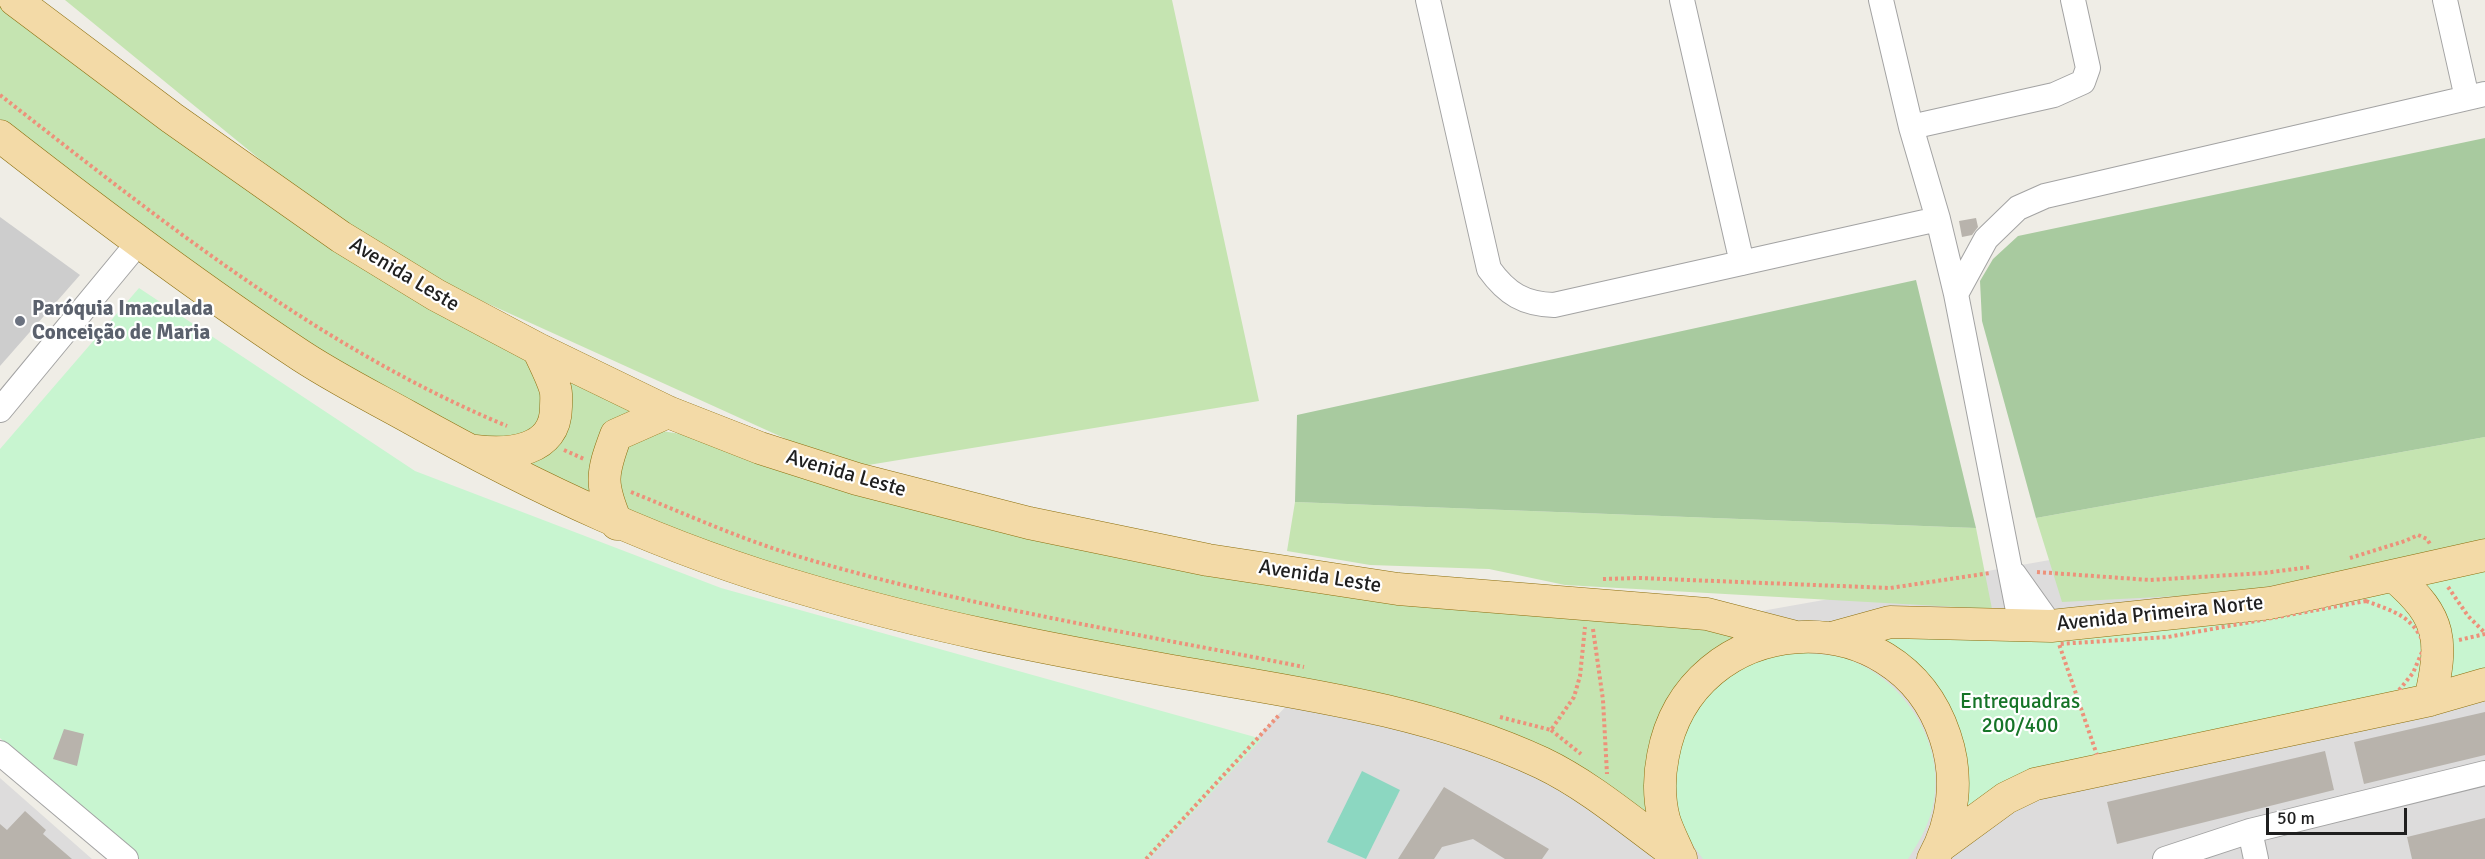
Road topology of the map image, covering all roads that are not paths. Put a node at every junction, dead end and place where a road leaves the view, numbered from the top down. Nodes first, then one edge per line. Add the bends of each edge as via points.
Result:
1 (15, 0) edge
2 (1428, 0) edge
3 (1682, 0) edge
4 (1881, 0) edge
5 (2073, 0) edge
6 (2445, 0) edge
7 (2476, 96) edge
8 (1911, 127) junction
9 (0, 136) edge
10 (1938, 219) junction
11 (138, 243) junction
12 (1742, 263) junction
13 (1956, 294) junction
14 (538, 349) junction
15 (0, 410) edge
16 (668, 412) junction
17 (468, 451) junction
18 (617, 524) junction
19 (2485, 555) edge
20 (2011, 570) junction
21 (2395, 577) junction
22 (2021, 626) junction
23 (2051, 626) junction
24 (1792, 636) junction
25 (1832, 638) junction
26 (2485, 684) edge
27 (2430, 700) junction
28 (0, 753) edge
29 (2485, 773) edge
30 (2250, 831) junction
31 (1936, 853) edge
32 (1681, 858) edge
33 (126, 859) edge
34 (2165, 859) edge
35 (2256, 859) edge

1 - 14 main road, Avenida Leste via 172,118 341,237 436,295
2 - 12 street via 1489,269 1501,285 1516,297 1554,305
3 - 12 street
4 - 8 street
5 - 8 street via 2088,68 2083,82 2054,95
6 - 7 street
7 - 13 street via 2045,196 2018,208 1986,239
8 - 10 street
9 - 11 main road
10 - 12 street
10 - 13 street
11 - 15 street
11 - 17 main road via 298,355
13 - 20 street
14 - 16 main road, Avenida Leste
14 - 17 main road via 556,389 556,416 543,441 525,450 500,454
16 - 18 main road via 616,435 604,467 606,498
16 - 24 main road, Avenida Leste via 759,448 857,479 1029,523 1208,560 1398,589 1707,615
17 - 18 main road
18 - 32 main road via 802,589 916,621 1026,646 1302,680 1375,709 1477,737 1548,766
19 - 21 main road, Avenida Primeira Norte
20 - 22 street
20 - 23 street
21 - 23 main road, Avenida Primeira Norte via 2270,603
21 - 27 main road via 2418,597 2433,622 2439,643
22 - 23 main road, Avenida Primeira Norte
22 - 25 main road, Avenida Primeira Norte via 1890,622
24 - 25 main road
24 - 32 main road via 1751,646 1714,667 1686,698 1676,717 1667,736 1659,777 1664,819
25 - 31 main road via 1875,652 1912,679 1938,716 1953,759 1953,804
26 - 27 main road
27 - 31 main road via 2035,784 2006,798
28 - 33 street
29 - 30 street
30 - 34 street
30 - 35 street

